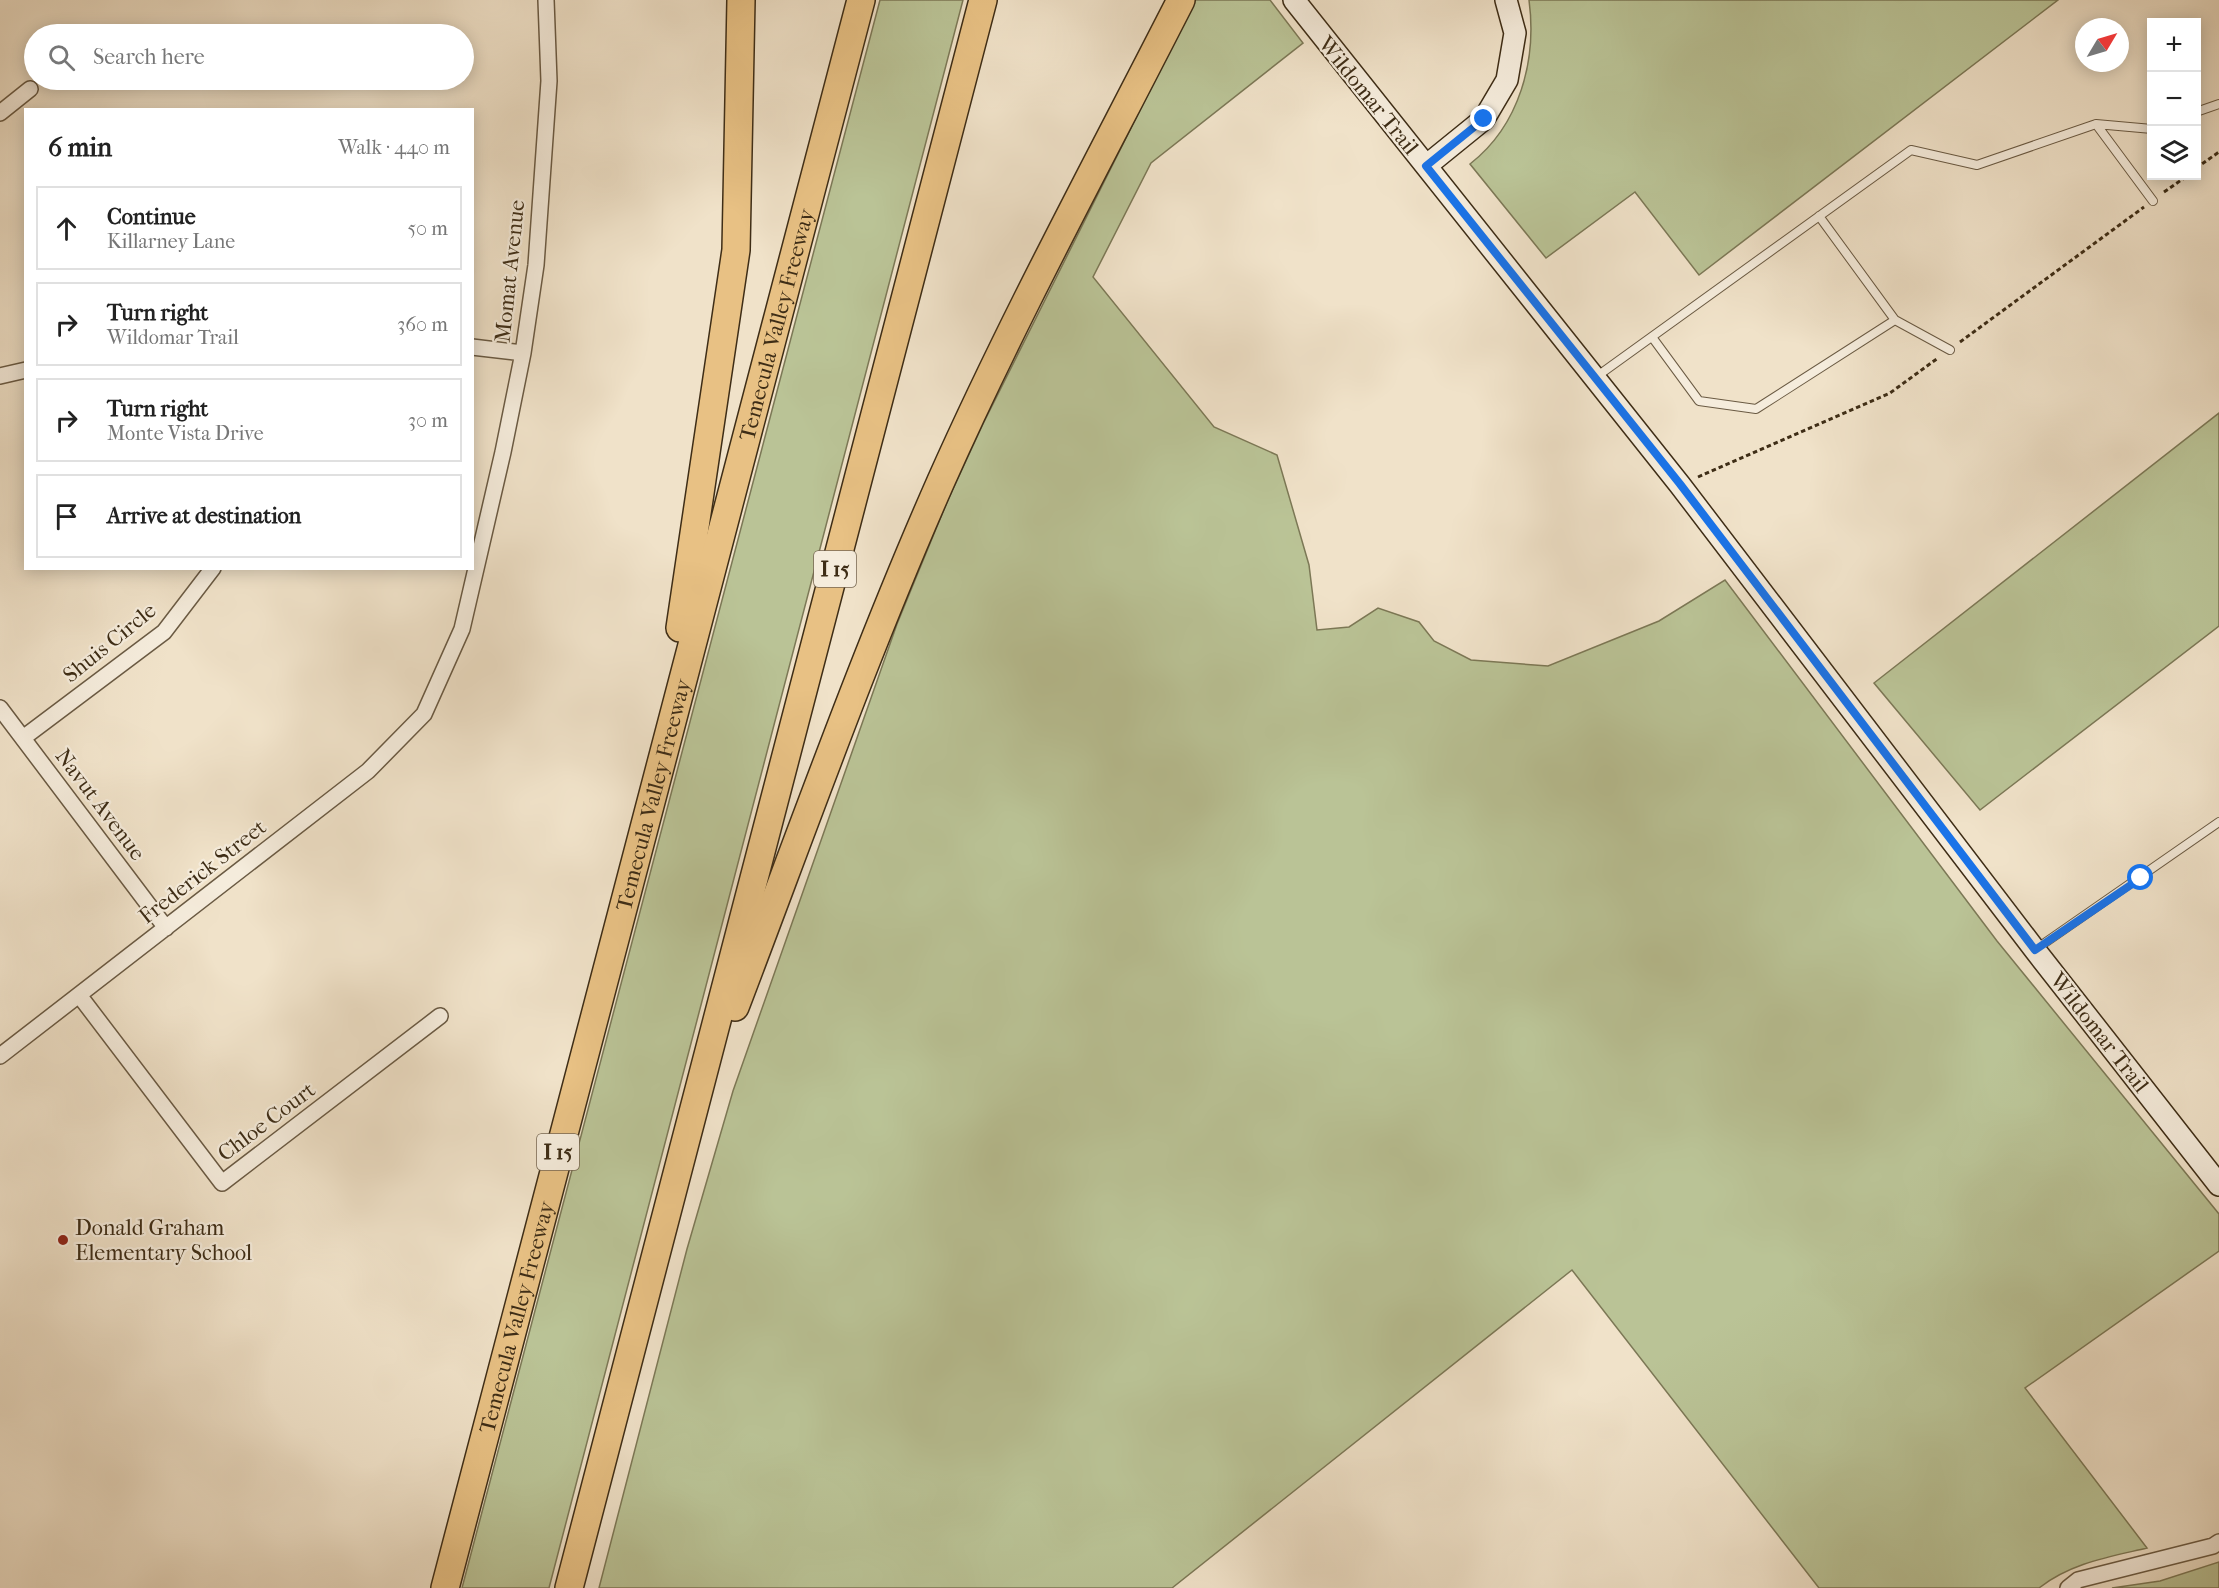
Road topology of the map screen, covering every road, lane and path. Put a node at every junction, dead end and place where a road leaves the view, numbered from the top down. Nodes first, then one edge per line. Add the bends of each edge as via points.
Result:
1 (546, 0) edge
2 (741, 0) edge
3 (861, 0) edge
4 (983, 0) edge
5 (1181, 0) edge
6 (1294, 0) edge
7 (1506, 0) edge
8 (29, 90) edge
9 (2219, 104) edge
10 (2201, 110) edge
11 (0, 113) edge
12 (2096, 124) junction
13 (2147, 129) edge
14 (2219, 152) edge
15 (2201, 165) edge
16 (1426, 166) junction
17 (2152, 201) dead end
18 (1819, 216) junction
19 (1895, 320) junction
20 (1652, 337) junction
21 (474, 347) edge
22 (1950, 350) dead end
23 (523, 353) junction
24 (24, 370) edge
25 (0, 376) edge
26 (1594, 378) junction
27 (211, 570) edge
28 (0, 708) edge
29 (424, 714) joint
30 (23, 738) junction
31 (661, 756) junction
32 (2219, 822) edge
33 (166, 928) junction
34 (2035, 950) junction
35 (79, 995) junction
36 (440, 1016) dead end
37 (0, 1056) edge
38 (686, 1137) junction
39 (2219, 1185) edge
40 (2219, 1542) edge
41 (445, 1588) edge
42 (569, 1588) edge
43 (2068, 1588) edge

1 - 23 street, Momat Avenue via 549,81 536,265
2 - 31 highway via 736,250
3 - 31 highway, Temecula Valley Freeway / I 15
4 - 38 highway, I 15
5 - 38 highway via 942,479 886,611
6 - 16 main road, Wildomar Trail
7 - 16 main road via 1515,33 1507,80 1484,119
8 - 11 street
9 - 10 lane
12 - 13 lane
12 - 17 lane
12 - 18 lane via 1977,165 1911,150
14 - 15 path
16 - 26 main road, Wildomar Trail
18 - 19 lane
18 - 20 lane
19 - 20 lane via 1756,409 1699,401
19 - 22 lane
20 - 26 lane
21 - 23 street
23 - 29 street, Momat Avenue via 462,629
24 - 25 street
26 - 34 main road, Wildomar Trail via 1680,484
27 - 30 street, Shuis Circle via 164,632
28 - 30 street, Navut Avenue
29 - 33 street, Frederick Street via 368,771
30 - 33 street, Navut Avenue
31 - 41 highway, Temecula Valley Freeway / I 15
32 - 34 lane
33 - 35 street, Frederick Street
34 - 39 main road, Wildomar Trail
35 - 36 street, Chloe Court via 222,1183
35 - 37 street, Frederick Street
38 - 42 highway, I 15
40 - 43 street via 2079,1580

